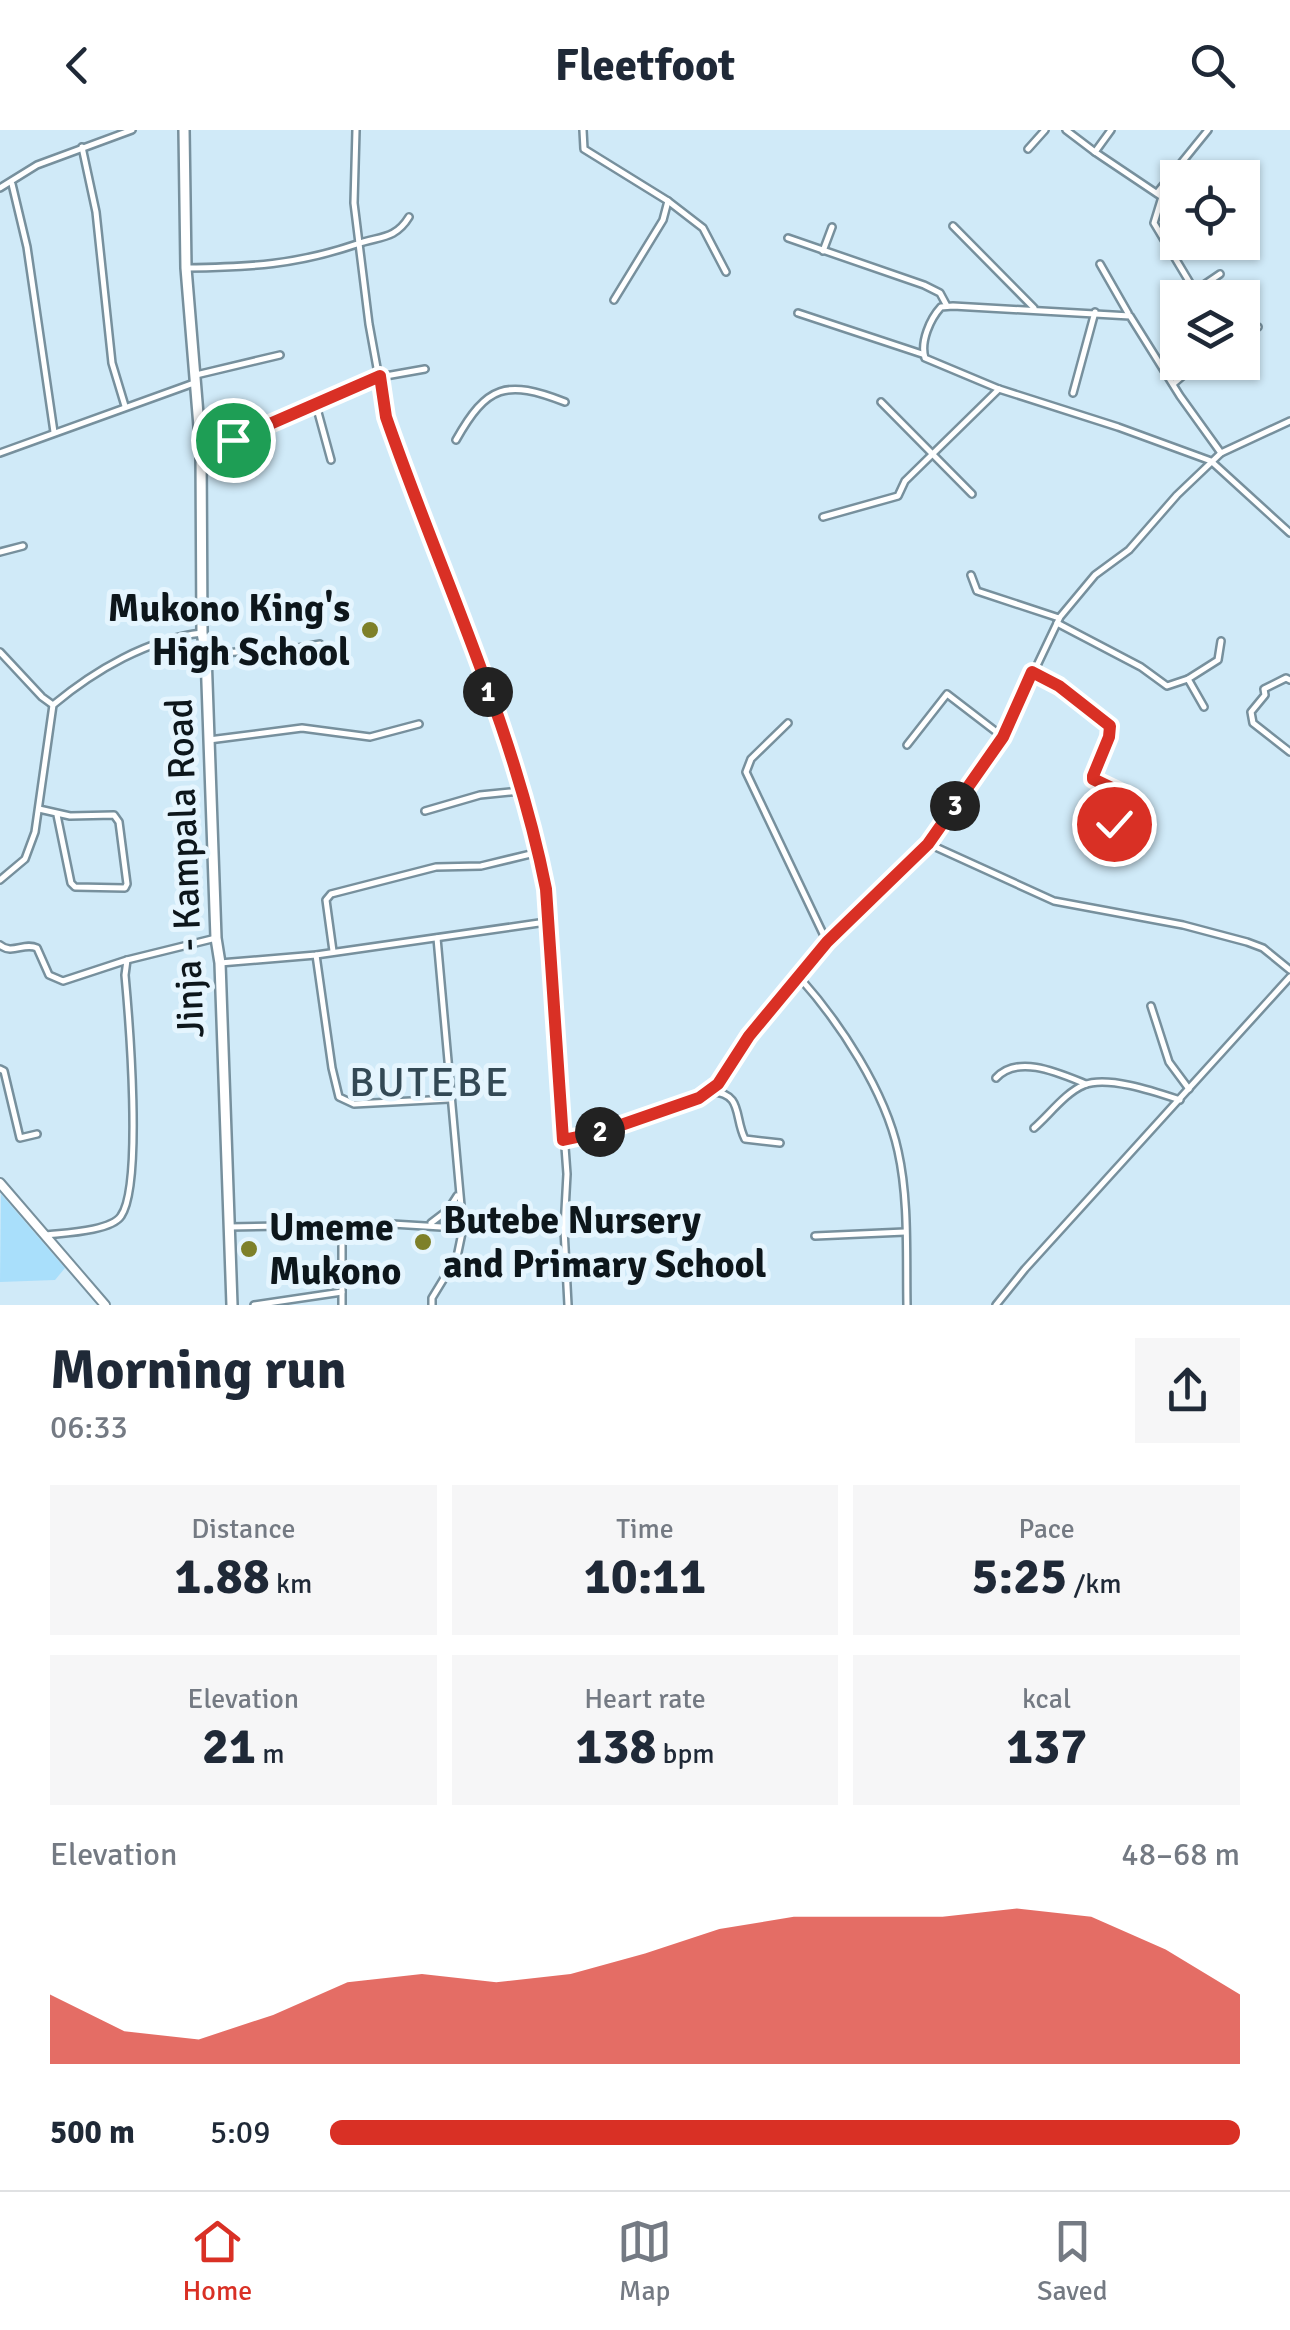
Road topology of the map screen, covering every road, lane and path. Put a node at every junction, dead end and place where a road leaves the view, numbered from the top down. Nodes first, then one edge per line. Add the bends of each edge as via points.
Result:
1 (132, 130) edge
2 (184, 130) edge
3 (356, 130) edge
4 (583, 130) edge
5 (1045, 130) edge
6 (1066, 130) edge
7 (1111, 130) edge
8 (1208, 130) edge
9 (82, 146) junction
10 (1028, 148) dead end
11 (1095, 152) junction
12 (12, 184) junction
13 (0, 188) edge
14 (1156, 193) junction
15 (668, 201) junction
16 (409, 217) dead end
17 (953, 226) dead end
18 (832, 227) dead end
19 (788, 238) dead end
20 (361, 242) junction
21 (823, 251) junction
22 (1100, 264) dead end
23 (186, 268) junction
24 (726, 272) dead end
25 (1220, 274) dead end
26 (1189, 280) edge
27 (1213, 280) edge
28 (614, 300) dead end
29 (947, 306) junction
30 (1034, 308) junction
31 (1095, 312) junction
32 (798, 313) dead end
33 (1130, 316) junction
34 (922, 354) junction
35 (280, 355) dead end
36 (424, 369) dead end
37 (380, 376) junction
38 (196, 379) junction
39 (1177, 380) edge
40 (1172, 384) junction
41 (999, 389) junction
42 (1073, 394) dead end
43 (565, 402) dead end
44 (881, 402) dead end
45 (316, 405) junction
46 (125, 406) junction
47 (1290, 420) edge
48 (54, 432) junction
49 (456, 440) dead end
50 (201, 451) junction
51 (0, 452) edge
52 (1221, 453) junction
53 (934, 454) junction
54 (331, 460) dead end
55 (1211, 461) junction
56 (972, 494) dead end
57 (823, 517) dead end
58 (1290, 532) edge
59 (24, 546) dead end
60 (0, 552) edge
61 (971, 575) dead end
62 (1058, 621) junction
63 (202, 632) junction
64 (1220, 640) dead end
65 (320, 644) dead end
66 (0, 652) edge
67 (206, 654) junction
68 (1032, 672) junction
69 (1188, 680) junction
70 (1290, 680) edge
71 (53, 704) junction
72 (1204, 707) dead end
73 (788, 723) dead end
74 (418, 724) dead end
75 (1003, 737) junction
76 (209, 740) junction
77 (907, 745) dead end
78 (1290, 752) edge
79 (520, 790) junction
80 (39, 808) junction
81 (425, 811) dead end
82 (57, 814) junction
83 (1097, 824) dead end
84 (928, 844) junction
85 (538, 852) junction
86 (0, 880) edge
87 (546, 922) junction
88 (216, 938) junction
89 (437, 938) junction
90 (827, 942) junction
91 (0, 946) edge
92 (333, 951) junction
93 (316, 956) junction
94 (127, 960) junction
95 (220, 962) junction
96 (1290, 974) edge
97 (800, 978) junction
98 (1151, 1006) dead end
99 (0, 1069) edge
100 (996, 1078) dead end
101 (1086, 1084) junction
102 (1189, 1089) junction
103 (709, 1092) junction
104 (449, 1100) junction
105 (1180, 1100) junction
106 (1034, 1128) dead end
107 (37, 1134) dead end
108 (563, 1140) junction
109 (780, 1142) dead end
110 (0, 1182) edge
111 (459, 1194) junction
112 (428, 1224) junction
113 (342, 1225) junction
114 (229, 1227) junction
115 (463, 1228) junction
116 (564, 1230) junction
117 (906, 1232) junction
118 (44, 1236) junction
119 (816, 1236) dead end
120 (342, 1292) junction
121 (103, 1304) edge
122 (232, 1305) edge
123 (254, 1305) edge
124 (342, 1305) edge
125 (432, 1305) edge
126 (568, 1305) edge
127 (908, 1305) edge
128 (996, 1305) edge

1 - 9 street
2 - 23 highway, Jinja - Kampala Road
3 - 20 street via 354,203
4 - 15 street via 584,148
5 - 10 street
6 - 11 street
7 - 11 street
8 - 14 street
9 - 12 street
9 - 46 street via 106,279 112,363
11 - 14 street
12 - 13 street
12 - 48 street
14 - 26 street via 1162,197 1154,223
15 - 24 street via 703,228
15 - 28 street
16 - 20 street via 386,239
17 - 30 street
18 - 21 street
19 - 21 street
20 - 23 street via 293,263
20 - 37 street
21 - 29 street via 924,285
22 - 33 street
23 - 38 highway, Jinja - Kampala Road
25 - 27 street
29 - 30 street
29 - 34 street via 931,320
30 - 31 street
31 - 33 street
31 - 42 street
32 - 34 street
33 - 40 street
34 - 41 street
35 - 38 street
36 - 37 street
37 - 45 street
37 - 79 street via 386,417
38 - 46 street
38 - 50 highway, Jinja - Kampala Road
39 - 40 street
40 - 52 street
41 - 53 street
41 - 55 street
43 - 49 street via 531,389 494,394 477,406
44 - 53 street
45 - 50 street
45 - 54 street
46 - 48 street
47 - 52 street
48 - 51 street
50 - 63 highway, Jinja - Kampala Road
52 - 55 street
53 - 56 street
53 - 57 street via 898,496
55 - 58 street
55 - 62 street
59 - 60 street
61 - 62 street via 977,591
62 - 68 street
62 - 69 street via 1167,686
63 - 67 highway, Jinja - Kampala Road
63 - 71 street via 112,664
64 - 69 street via 1218,660
65 - 67 street
66 - 71 street
67 - 76 highway, Jinja - Kampala Road
68 - 75 street
68 - 83 street via 1110,726 1093,779 1119,789 1124,800 1114,824
69 - 72 street
70 - 78 street via 1264,688 1251,712 1253,724
71 - 80 street
73 - 90 street via 750,759 746,772
74 - 76 street via 370,737 302,728
75 - 77 street via 947,694
75 - 84 street
76 - 88 highway, Jinja - Kampala Road
79 - 81 street
79 - 85 street
80 - 82 street
80 - 86 street via 25,859
82 - 82 street via 114,816 124,888 75,887
84 - 90 street
84 - 96 street via 1054,901 1247,942
85 - 87 street
85 - 92 street via 482,866 436,867 331,894 326,900
87 - 89 street
87 - 108 street
88 - 94 street
88 - 95 highway, Jinja - Kampala Road
89 - 92 street
89 - 104 street
90 - 97 street
91 - 94 street via 37,948 49,975 62,981
92 - 93 street
93 - 95 street
93 - 104 street via 339,1097 354,1104
94 - 118 street via 133,1114 128,1199 122,1216 110,1224
95 - 114 highway, Jinja - Kampala Road
96 - 102 street
97 - 103 street
97 - 117 street via 844,1036 889,1118
98 - 102 street via 1170,1062
99 - 107 street via 20,1138
100 - 101 street via 1010,1066 1026,1066
101 - 105 street
101 - 106 street
102 - 105 street
103 - 108 street
103 - 109 street via 734,1100 745,1139
104 - 111 street
105 - 128 street
108 - 116 street
110 - 118 main road
111 - 112 street
111 - 115 street
112 - 113 street
112 - 115 street
113 - 114 street
113 - 120 street
114 - 122 highway, Jinja - Kampala Road
115 - 116 street
115 - 125 street via 457,1258
116 - 126 street
117 - 119 street
117 - 127 street
118 - 121 main road
120 - 123 street
120 - 124 street

